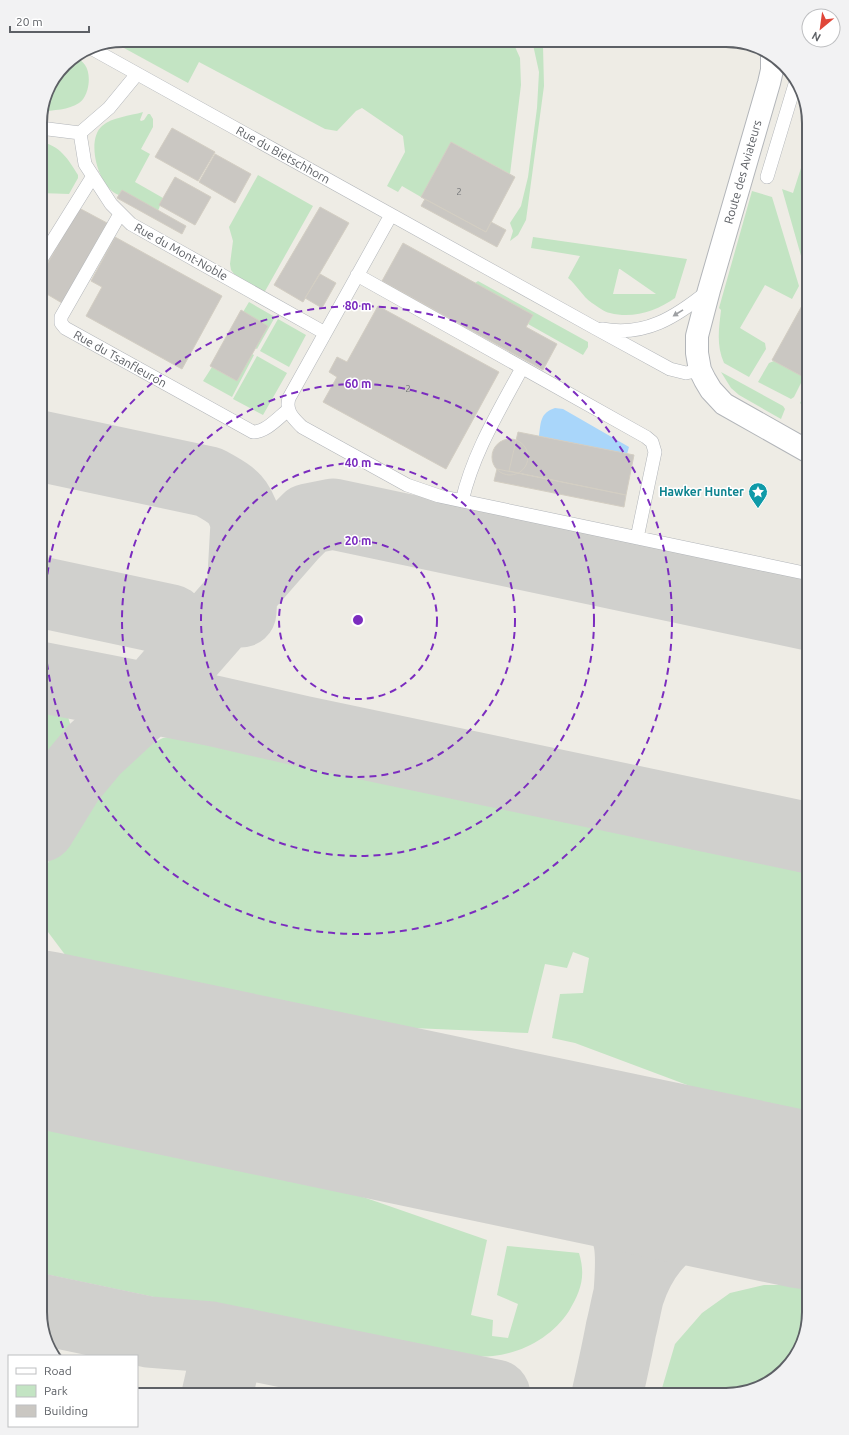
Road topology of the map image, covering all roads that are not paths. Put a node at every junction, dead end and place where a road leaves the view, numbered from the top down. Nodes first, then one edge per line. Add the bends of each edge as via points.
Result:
1 (96, 52) edge
2 (772, 63) edge
3 (137, 74) junction
4 (794, 88) edge
5 (762, 106) junction
6 (786, 113) junction
7 (47, 129) edge
8 (80, 133) junction
9 (92, 176) junction
10 (767, 177) dead end
11 (120, 214) junction
12 (391, 215) junction
13 (47, 250) edge
14 (358, 276) junction
15 (709, 290) junction
16 (595, 328) junction
17 (325, 333) junction
18 (522, 368) junction
19 (700, 370) junction
20 (288, 410) junction
21 (802, 448) edge
22 (462, 501) junction
23 (637, 538) junction
24 (802, 573) edge

1 - 3 lane, Rue du Bietschhorn
2 - 5 street, Route des Aviateurs
3 - 8 lane via 109,108
3 - 12 lane, Rue du Bietschhorn
4 - 6 lane
5 - 6 lane
5 - 15 street, Route des Aviateurs
6 - 10 lane
7 - 8 lane
8 - 9 lane, Rue du Mont-Noble via 85,164
9 - 11 lane, Rue du Mont-Noble
9 - 13 lane
11 - 17 lane, Rue du Mont-Noble via 131,224
11 - 20 lane, Rue du Tsanfleuron via 61,317 61,323 65,328 253,432 264,429
12 - 14 lane
12 - 16 lane, Rue du Bietschhorn
14 - 17 lane
14 - 18 lane
15 -> 16 lane via 677,314 656,324 612,331
15 - 19 street, Route des Aviateurs via 697,336
16 - 19 lane via 670,369 686,373
17 - 20 lane via 288,398
18 - 22 lane via 470,469
18 - 23 lane via 652,442 655,452
19 - 21 street, Route des Aviateurs via 711,390 724,404
20 - 22 lane via 302,427 407,485
22 - 23 lane
23 - 24 lane

